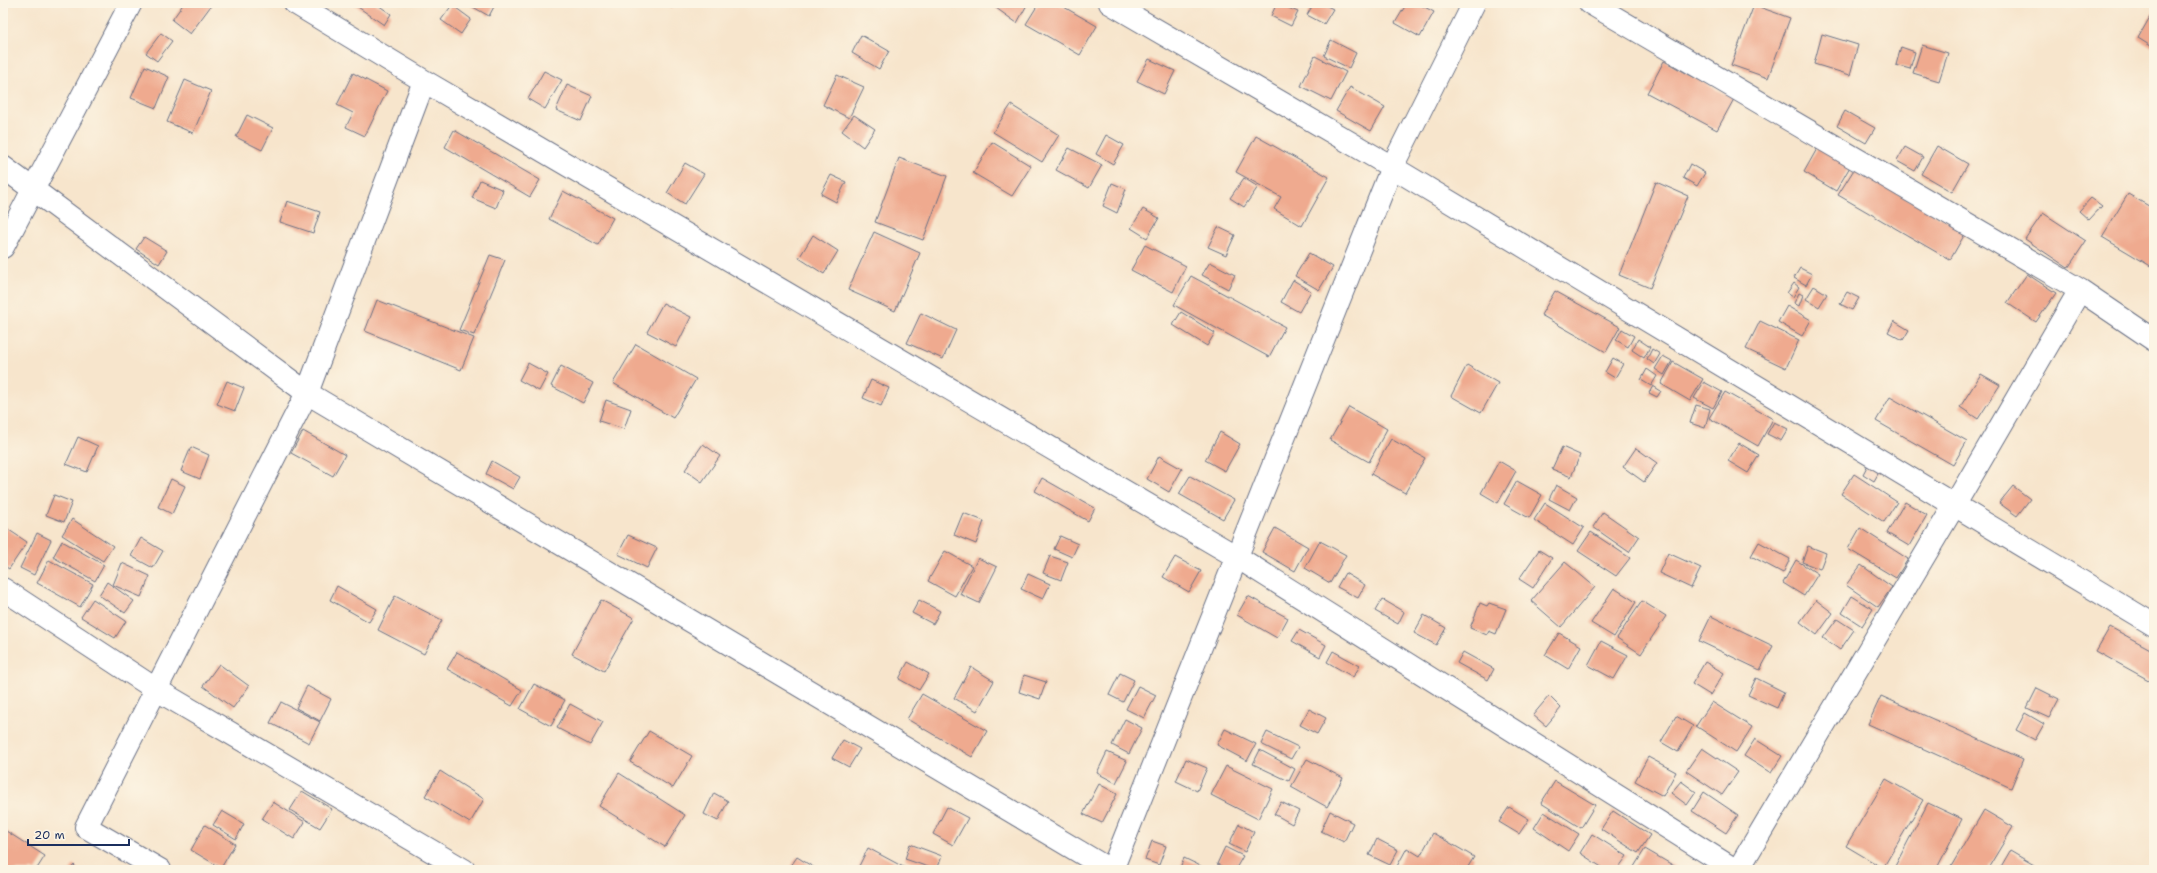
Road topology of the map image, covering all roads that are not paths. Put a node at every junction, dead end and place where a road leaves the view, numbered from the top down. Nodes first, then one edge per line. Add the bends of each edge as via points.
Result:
1 (131, 3) edge
2 (295, 3) edge
3 (1110, 3) edge
4 (1474, 3) edge
5 (1590, 3) edge
6 (424, 81) junction
7 (3, 167) edge
8 (1392, 167) junction
9 (33, 190) junction
10 (3, 247) edge
11 (2080, 290) junction
12 (2154, 340) edge
13 (307, 393) junction
14 (1954, 506) junction
15 (1236, 557) junction
16 (3, 590) edge
17 (2154, 626) edge
18 (157, 690) junction
19 (160, 870) edge
20 (464, 870) edge
21 (1111, 870) edge
22 (1736, 870) edge

1 - 9 street
2 - 6 street
3 - 8 street
4 - 8 street
5 - 11 street
6 - 13 street
6 - 15 street
7 - 9 street
8 - 14 street
8 - 15 street
9 - 10 street
9 - 13 street
11 - 12 street
11 - 14 street
13 - 18 street
13 - 21 street
14 - 17 street
14 - 22 street
15 - 21 street
15 - 22 street
16 - 18 street
18 - 19 street via 86,827
18 - 20 street

